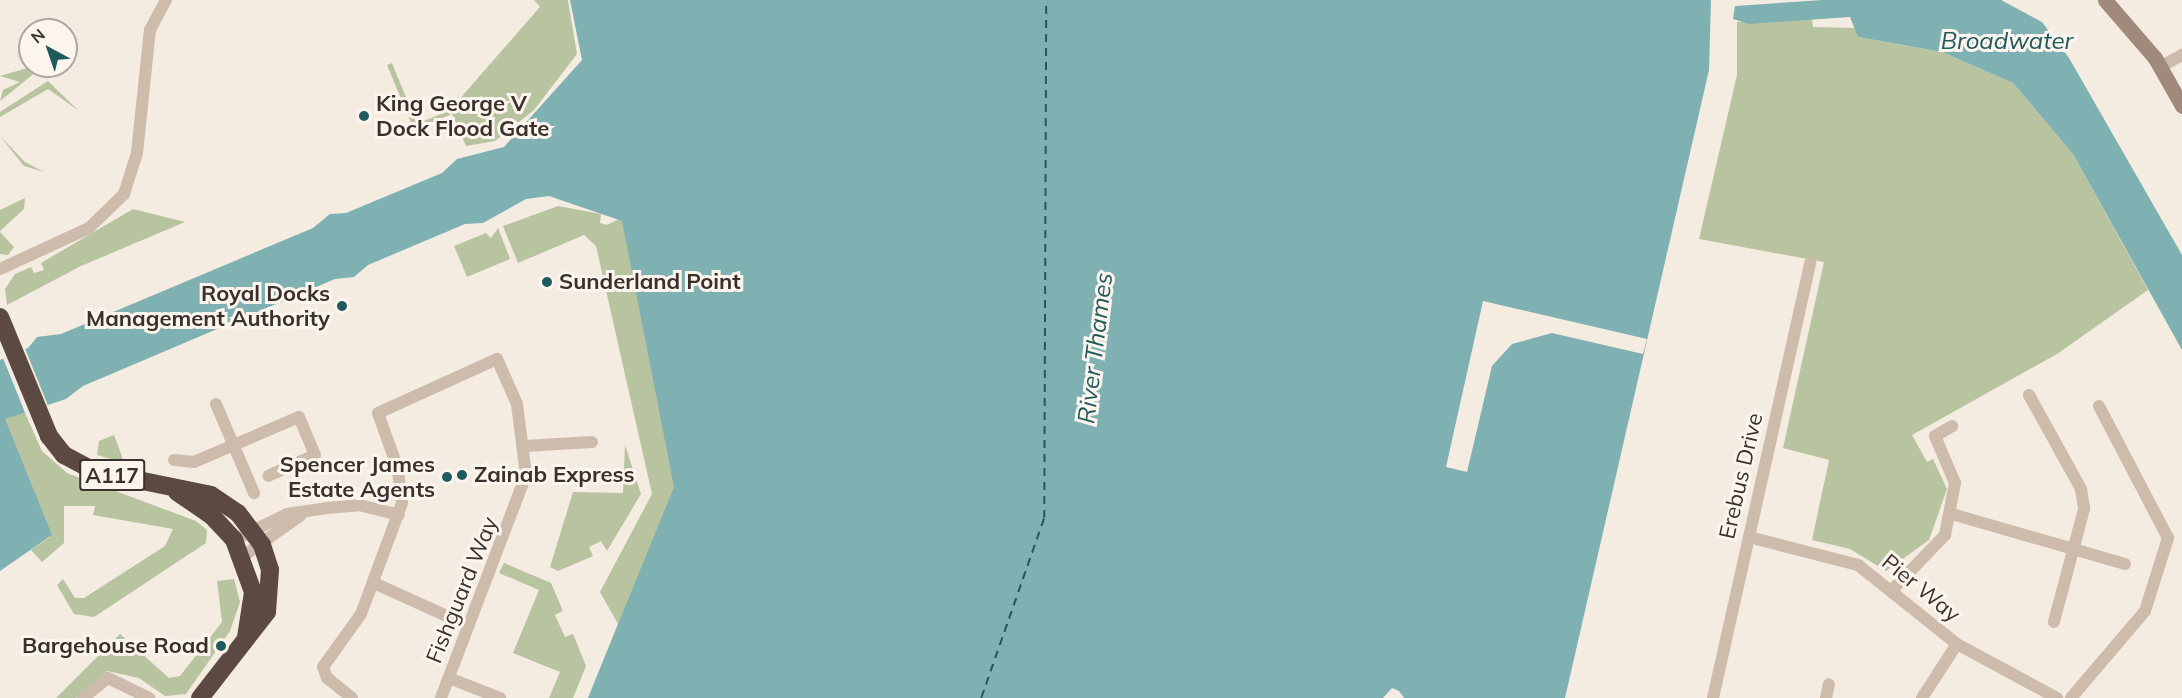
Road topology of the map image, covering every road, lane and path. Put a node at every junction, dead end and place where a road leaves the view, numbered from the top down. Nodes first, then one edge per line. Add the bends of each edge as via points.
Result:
1 (166, 0) edge
2 (2105, 0) edge
3 (2182, 55) edge
4 (2160, 67) junction
5 (2182, 106) edge
6 (1810, 263) dead end
7 (0, 269) edge
8 (0, 317) edge
9 (2029, 395) dead end
10 (216, 404) dead end
11 (2099, 406) dead end
12 (1952, 426) dead end
13 (592, 442) dead end
14 (234, 445) junction
15 (525, 446) junction
16 (174, 460) dead end
17 (268, 476) dead end
18 (177, 492) junction
19 (254, 493) dead end
20 (1952, 514) junction
21 (300, 515) junction
22 (399, 515) junction
23 (257, 537) junction
24 (1749, 537) junction
25 (234, 540) junction
26 (2074, 549) junction
27 (242, 557) junction
28 (2125, 564) dead end
29 (374, 583) junction
30 (1891, 591) junction
31 (2055, 622) dead end
32 (469, 626) junction
33 (246, 638) junction
34 (1957, 644) junction
35 (449, 678) junction
36 (1829, 684) dead end
37 (83, 698) edge
38 (149, 698) edge
39 (200, 698) edge
40 (352, 698) edge
41 (441, 698) edge
42 (500, 698) edge
43 (1713, 698) edge
44 (1826, 698) edge
45 (1922, 698) edge
46 (2057, 698) edge
47 (2071, 698) edge

1 - 7 street via 150,30 137,153 124,194 89,228
2 - 4 street
3 - 4 street
4 - 5 street
6 - 24 street, Erebus Drive
8 - 18 highway, A117 via 54,445 78,465
9 - 26 street via 2081,489 2084,509
10 - 14 street
11 - 47 street via 2168,538 2145,612
12 - 20 street via 1935,436 1955,483
13 - 15 street
14 - 16 street via 194,462
14 - 17 street via 299,417 315,455
14 - 19 street
15 - 22 street, Fishguard Way via 517,404 498,355 377,413 398,469
15 - 32 street, Fishguard Way via 522,496
18 - 23 highway, A117 via 190,488 211,495
18 - 25 highway, A117 via 212,516
20 - 26 street
20 - 30 street via 1936,549
21 - 22 street via 359,505
21 - 23 street
21 - 23 street via 287,514
22 - 29 street
23 - 25 street
23 - 27 street
23 - 33 highway, A117 via 271,596 259,629
24 - 30 street, Pier Way via 1848,560
24 - 43 street, Erebus Drive
25 - 27 highway, A117
26 - 28 street
26 - 31 street
27 - 33 highway, A117 via 253,592
29 - 32 street
29 - 40 street via 360,614 323,667 327,678
30 - 34 street, Pier Way
32 - 35 street, Fishguard Way
33 - 39 highway, A117
34 - 45 street
34 - 46 street, Pier Way
35 - 41 street, Fishguard Way
35 - 42 street
36 - 44 street
37 - 38 street via 108,678

